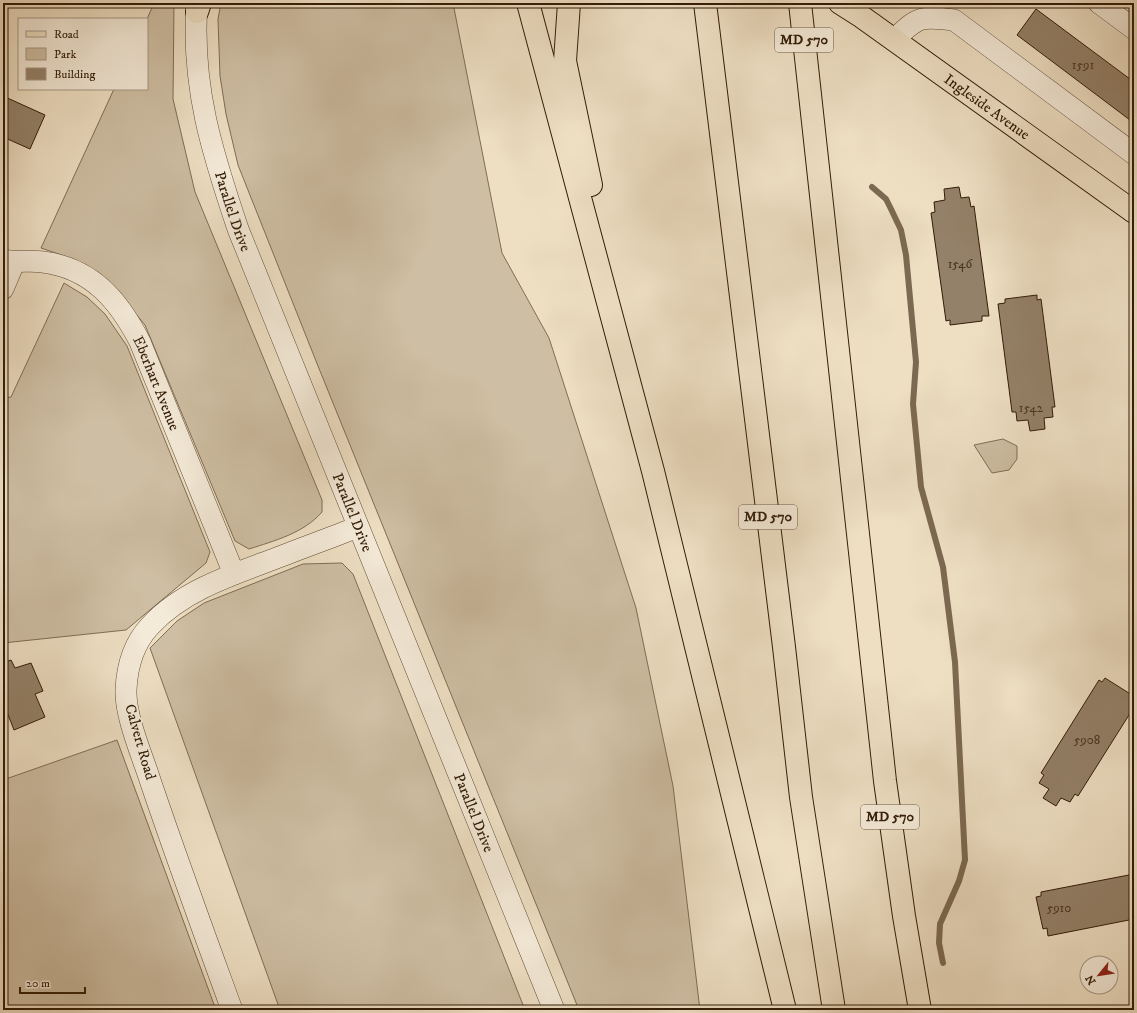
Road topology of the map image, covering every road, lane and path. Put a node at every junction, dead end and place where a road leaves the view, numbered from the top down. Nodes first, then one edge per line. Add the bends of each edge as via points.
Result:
1 (528, 3) edge
2 (552, 3) edge
3 (568, 3) edge
4 (800, 3) edge
5 (840, 3) edge
6 (1099, 3) edge
7 (198, 6) edge
8 (706, 13) edge
9 (1134, 28) edge
10 (894, 40) junction
11 (565, 61) junction
12 (1134, 154) edge
13 (1134, 212) edge
14 (9, 261) edge
15 (3, 289) edge
16 (652, 471) junction
17 (358, 527) junction
18 (234, 574) junction
19 (232, 1010) edge
20 (554, 1010) edge
21 (785, 1010) edge
22 (834, 1010) edge
23 (920, 1010) edge

1 - 16 main road
2 - 11 main road
3 - 11 main road
4 - 23 main road, MD 570 via 884,766 904,916
5 - 10 main road, Ingleside Avenue
6 - 9 street
7 - 17 street, Parallel Drive via 196,59 202,103 214,156 238,229
8 - 22 main road, MD 570 via 801,797
10 - 12 street via 909,25 927,16 954,20
10 - 13 main road, Ingleside Avenue
11 - 16 main road
14 - 15 street
14 - 18 street, Eberhart Avenue via 41,261 81,272 97,284 128,319 140,342
16 - 21 main road
17 - 18 street, Calvert Road
17 - 20 street, Parallel Drive
18 - 19 street, Calvert Road via 195,592 150,626 135,647 126,692 132,724 178,864

